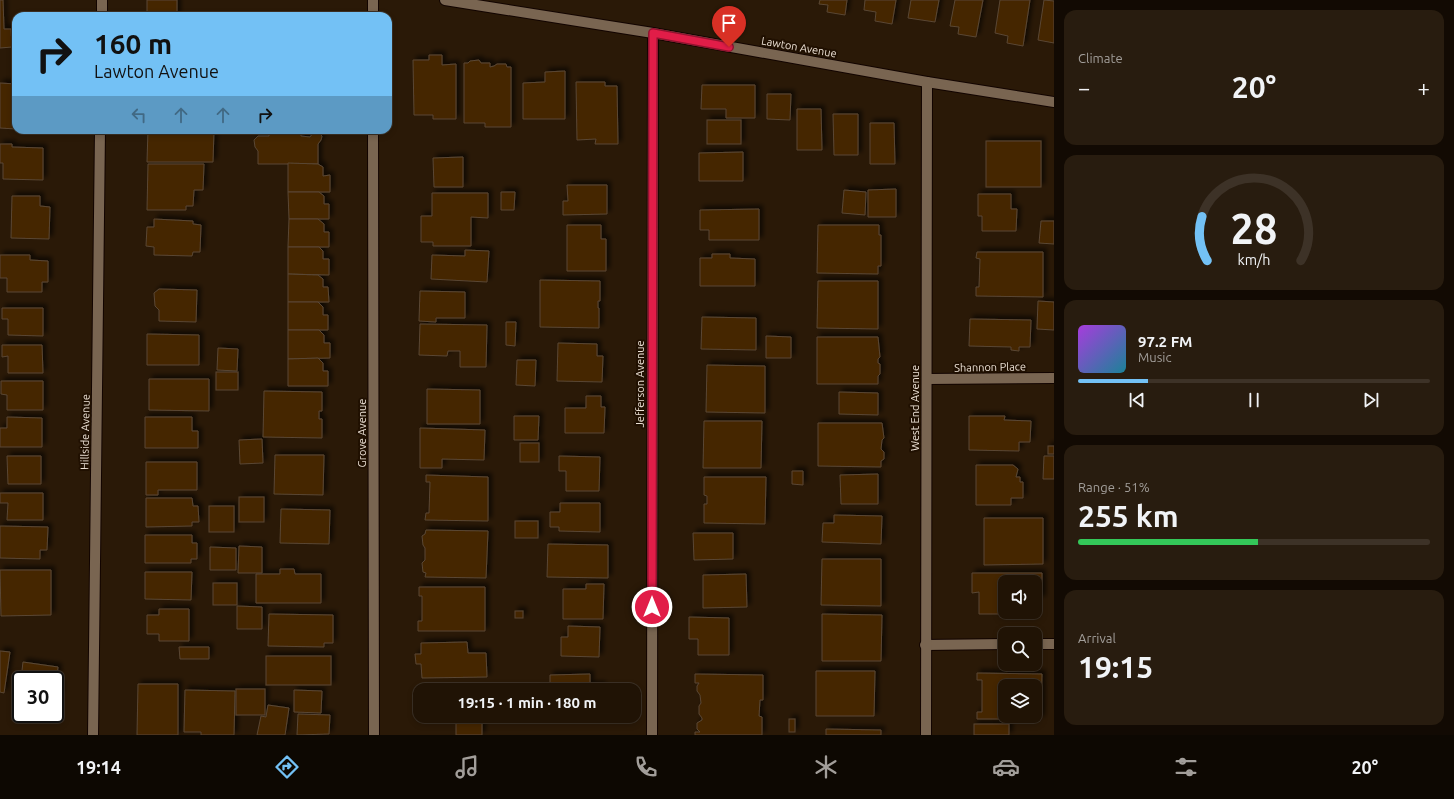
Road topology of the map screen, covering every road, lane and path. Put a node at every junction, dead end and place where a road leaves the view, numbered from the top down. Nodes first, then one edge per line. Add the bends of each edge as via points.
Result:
1 (102, 0) edge
2 (373, 0) edge
3 (445, 0) edge
4 (102, 12) edge
5 (373, 12) edge
6 (653, 33) junction
7 (927, 82) junction
8 (1054, 102) edge
9 (100, 134) edge
10 (373, 134) edge
11 (1054, 378) edge
12 (927, 380) junction
13 (998, 644) edge
14 (1042, 644) edge
15 (1054, 644) edge
16 (925, 645) junction
17 (93, 735) edge
18 (374, 735) edge
19 (652, 735) edge
20 (926, 735) edge

1 - 4 street
2 - 5 street
3 - 6 street, Lawton Avenue
6 - 7 street, Lawton Avenue
6 - 19 street, Jefferson Avenue
7 - 8 street, Lawton Avenue
7 - 12 street, West End Avenue
9 - 17 street, Hillside Avenue
10 - 18 street, Grove Avenue
11 - 12 street, Shannon Place
12 - 16 street, West End Avenue
13 - 16 street
14 - 15 street
16 - 20 street, West End Avenue

